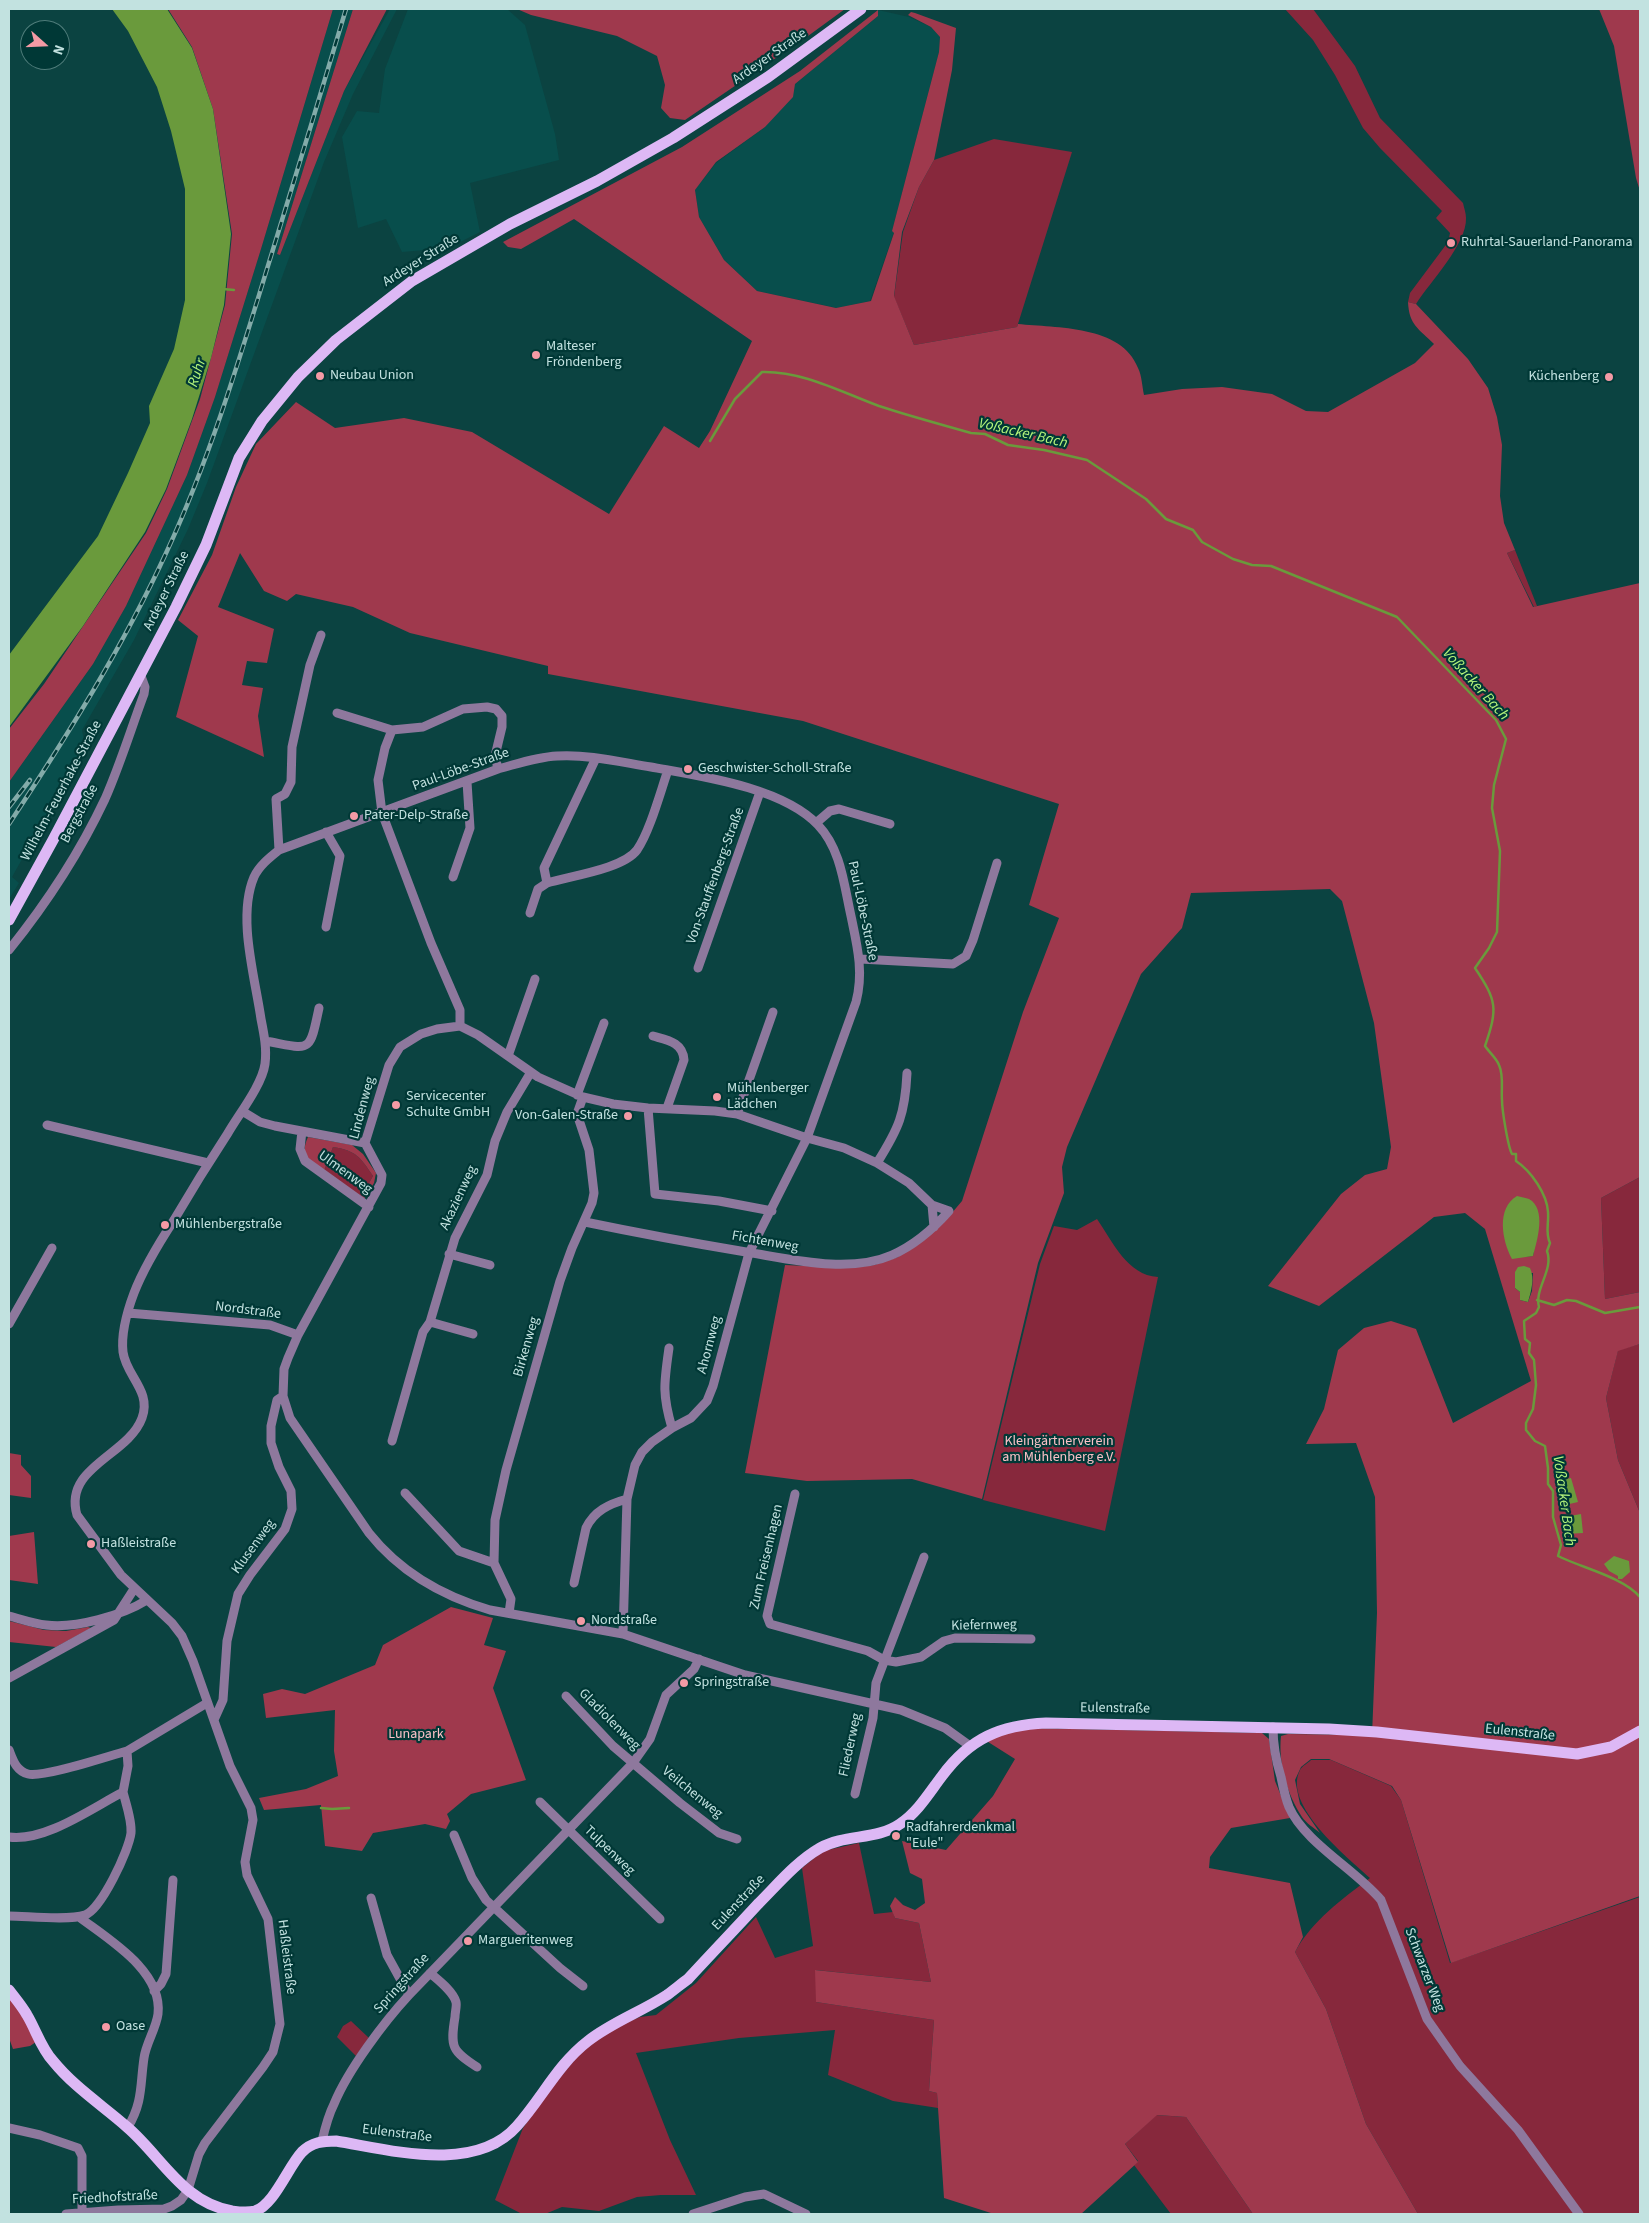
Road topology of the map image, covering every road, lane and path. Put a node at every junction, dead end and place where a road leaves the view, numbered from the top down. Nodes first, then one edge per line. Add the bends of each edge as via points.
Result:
1 (861, 9) edge
2 (321, 634) dead end
3 (141, 676) junction
4 (336, 713) dead end
5 (392, 730) junction
6 (596, 758) junction
7 (498, 770) junction
8 (668, 770) junction
9 (467, 782) junction
10 (760, 792) junction
11 (382, 813) junction
12 (816, 823) junction
13 (890, 824) dead end
14 (326, 832) junction
15 (279, 850) junction
16 (997, 864) dead end
17 (453, 877) dead end
18 (547, 883) junction
19 (530, 913) dead end
20 (9, 920) edge
21 (326, 927) dead end
22 (9, 950) edge
23 (860, 959) junction
24 (698, 968) dead end
25 (535, 979) dead end
26 (319, 1008) dead end
27 (773, 1012) dead end
28 (604, 1023) dead end
29 (460, 1026) junction
30 (653, 1036) dead end
31 (265, 1041) junction
32 (508, 1056) junction
33 (531, 1072) junction
34 (907, 1073) dead end
35 (580, 1096) junction
36 (648, 1108) junction
37 (667, 1108) junction
38 (242, 1111) junction
39 (737, 1114) junction
40 (47, 1125) dead end
41 (302, 1132) junction
42 (807, 1138) junction
43 (365, 1143) junction
44 (877, 1163) junction
45 (208, 1164) junction
46 (932, 1205) junction
47 (369, 1207) junction
48 (772, 1211) junction
49 (585, 1222) junction
50 (934, 1227) junction
51 (52, 1248) dead end
52 (750, 1253) junction
53 (449, 1254) junction
54 (490, 1265) dead end
55 (128, 1313) junction
56 (430, 1322) junction
57 (9, 1324) edge
58 (473, 1334) dead end
59 (298, 1335) junction
60 (669, 1348) dead end
61 (283, 1396) junction
62 (672, 1428) junction
63 (392, 1441) dead end
64 (405, 1493) dead end
65 (795, 1494) dead end
66 (626, 1499) junction
67 (924, 1557) dead end
68 (494, 1563) junction
69 (574, 1583) dead end
70 (134, 1589) junction
71 (147, 1600) junction
72 (120, 1612) junction
73 (509, 1613) junction
74 (9, 1616) edge
75 (623, 1634) junction
76 (1031, 1639) dead end
77 (699, 1659) junction
78 (884, 1660) junction
79 (9, 1678) edge
80 (566, 1696) dead end
81 (207, 1703) junction
82 (874, 1703) junction
83 (214, 1720) junction
84 (1273, 1727) junction
85 (1640, 1731) edge
86 (970, 1746) junction
87 (9, 1750) edge
88 (127, 1751) junction
89 (633, 1763) junction
90 (123, 1792) junction
91 (855, 1794) dead end
92 (540, 1802) dead end
93 (567, 1830) junction
94 (454, 1835) dead end
95 (9, 1837) edge
96 (737, 1839) dead end
97 (173, 1880) dead end
98 (371, 1898) dead end
99 (493, 1907) junction
100 (9, 1916) edge
101 (79, 1917) junction
102 (660, 1919) dead end
103 (430, 1973) junction
104 (583, 1986) dead end
105 (9, 1990) edge
106 (154, 1991) junction
107 (409, 1995) junction
108 (477, 2067) dead end
109 (128, 2127) junction
110 (9, 2128) edge
111 (322, 2141) junction
112 (188, 2190) junction
113 (82, 2212) junction
114 (225, 2212) edge
115 (256, 2213) edge
116 (66, 2214) edge
117 (693, 2214) edge
118 (806, 2214) edge
119 (1579, 2214) edge

1 - 3 main road, Ardeyer Straße via 768,77 673,138 597,181 510,224 412,281 336,340 298,377 254,432 239,458 206,545
2 - 15 street via 310,665 292,747 291,782 285,794 276,799
3 - 20 main road, Wilhelm-Feuerhake-Straße
3 - 22 street, Bergstraße via 144,694 104,800 78,849
4 - 5 street
5 - 7 street via 423,727 463,709 496,709 502,716 495,756
5 - 11 street via 378,780
6 - 7 street, Paul-Löbe-Straße via 535,758
6 - 8 street, Paul-Löbe-Straße
6 - 18 street via 544,868
7 - 9 street, Paul-Löbe-Straße
8 - 10 street, Paul-Löbe-Straße
8 - 18 street via 636,850 619,863
9 - 11 street, Paul-Löbe-Straße
9 - 17 street via 470,828
10 - 12 street, Paul-Löbe-Straße
10 - 24 street, Von-Stauffenberg-Straße
11 - 14 street, Paul-Löbe-Straße
11 - 29 street via 424,926 460,1010
12 - 13 street via 830,810 839,809
12 - 23 street, Paul-Löbe-Straße via 839,864
14 - 15 street, Paul-Löbe-Straße
14 - 21 street via 340,856
15 - 31 street via 264,862 255,876 247,905 246,921
16 - 23 street via 966,956 953,964
18 - 19 street via 538,889
23 - 42 street, Paul-Löbe-Straße via 858,996
25 - 32 street
26 - 31 street via 308,1045 302,1047
27 - 39 street
28 - 35 street, Birkenweg
29 - 32 street
29 - 43 street, Lindenweg via 421,1034 400,1047 389,1065
30 - 37 street via 677,1043 684,1052
31 - 38 street via 262,1075
32 - 33 street
33 - 35 street
33 - 53 street, Akazienweg via 507,1112 495,1141 487,1174
34 - 44 street via 902,1119
35 - 36 street
35 - 49 street, Birkenweg via 577,1114 589,1150 594,1193
36 - 37 street
36 - 48 street via 655,1194
37 - 39 street
38 - 41 street, Ulmenweg via 260,1122
38 - 45 street
39 - 42 street
40 - 45 street
41 - 43 street, Ulmenweg
41 - 47 street, Ulmenweg via 300,1149 306,1161
42 - 44 street via 844,1148
42 - 48 street, Paul-Löbe-Straße
43 - 47 street, Lindenweg via 382,1174
44 - 46 street via 909,1183
45 - 55 street via 147,1264
46 - 50 street
46 - 50 street, Fichtenweg via 949,1211
47 - 59 street, Lindenweg
48 - 52 street, Paul-Löbe-Straße
49 - 52 street, Fichtenweg
49 - 68 street, Birkenweg via 560,1281 506,1470 495,1520
50 - 52 street, Fichtenweg via 891,1255 842,1264 810,1263
51 - 57 street
52 - 62 street, Ahornweg via 713,1386 700,1410
53 - 54 street
53 - 56 street, Akazienweg
55 - 59 street, Nordstraße via 270,1325
55 - 70 street, Haßleistraße via 123,1352 144,1398 142,1419 129,1437 84,1477 75,1495 74,1507
56 - 58 street
56 - 63 street, Akazienweg via 423,1332
59 - 61 street via 284,1369
60 - 62 street via 663,1389
61 - 73 street via 290,1418 382,1550 436,1589 473,1605
61 - 83 street, Klusenweg via 274,1407 270,1443 291,1490 292,1509 285,1529 238,1594 227,1641 223,1700
62 - 66 street, Ahornweg via 642,1452
64 - 68 street via 459,1551
65 - 78 street, Zum Freisenhagen via 768,1621 772,1626 868,1651
66 - 69 street via 611,1503 590,1520
66 - 75 street, Ahornweg
67 - 78 street
68 - 73 street, Birkenweg via 510,1599
70 - 71 street, Haßleistraße
70 - 72 street
71 - 72 street
71 - 81 street, Haßleistraße via 172,1622 182,1636
72 - 74 street via 62,1625 47,1625
72 - 79 street via 114,1620
73 - 75 street
75 - 77 street
76 - 78 street, Kiefernweg via 954,1638 911,1660
77 - 82 street via 745,1675
77 - 89 street, Springstraße via 694,1669 666,1695 650,1739
78 - 82 street via 876,1683
80 - 89 street, Gladiolenweg
81 - 83 street, Haßleistraße
81 - 88 street
82 - 86 street via 919,1716 945,1728
82 - 91 street, Fliederweg
83 - 112 street, Haßleistraße via 230,1766 252,1808 254,1820 245,1862 247,1875 268,1919 280,2024 273,2052 202,2149
84 - 85 main road, Eulenstraße via 1377,1732 1577,1754 1611,1747
84 - 86 main road, Eulenstraße via 1025,1724 997,1730
84 - 119 street, Schwarzer Weg via 1276,1762 1289,1807 1317,1841 1381,1900 1427,2019 1460,2066 1518,2130
86 - 111 main road, Eulenstraße via 955,1760 923,1803 898,1826 827,1844 798,1863 688,1979 667,1995 587,2041 556,2074 517,2126 501,2140 484,2149 461,2153 420,2154
87 - 88 street via 17,1768 28,1774 43,1774
88 - 90 street
89 - 93 street, Springstraße
89 - 96 street, Veilchenweg via 719,1833
90 - 95 street via 53,1829 23,1837
90 - 101 street via 130,1838 104,1895 93,1911
92 - 93 street, Tulpenweg
93 - 99 street, Springstraße
93 - 102 street, Tulpenweg
94 - 99 street via 472,1878
97 - 106 street via 166,1974
98 - 107 street via 387,1955
99 - 103 street, Springstraße
99 - 104 street
100 - 101 street
101 - 106 street via 136,1961
103 - 107 street, Springstraße
103 - 108 street via 456,2003 452,2034 454,2049
105 - 109 main road via 52,2060 88,2096
106 - 109 street via 158,2016 144,2056 138,2110
107 - 111 street, Springstraße via 339,2092
109 - 112 main road
110 - 113 street via 40,2134 78,2148 82,2156
111 - 115 main road via 302,2152 270,2199
112 - 113 street, Friedhofstraße via 181,2200 164,2210
112 - 114 main road
113 - 116 street, Friedhofstraße
114 - 115 main road
117 - 118 street via 764,2194

